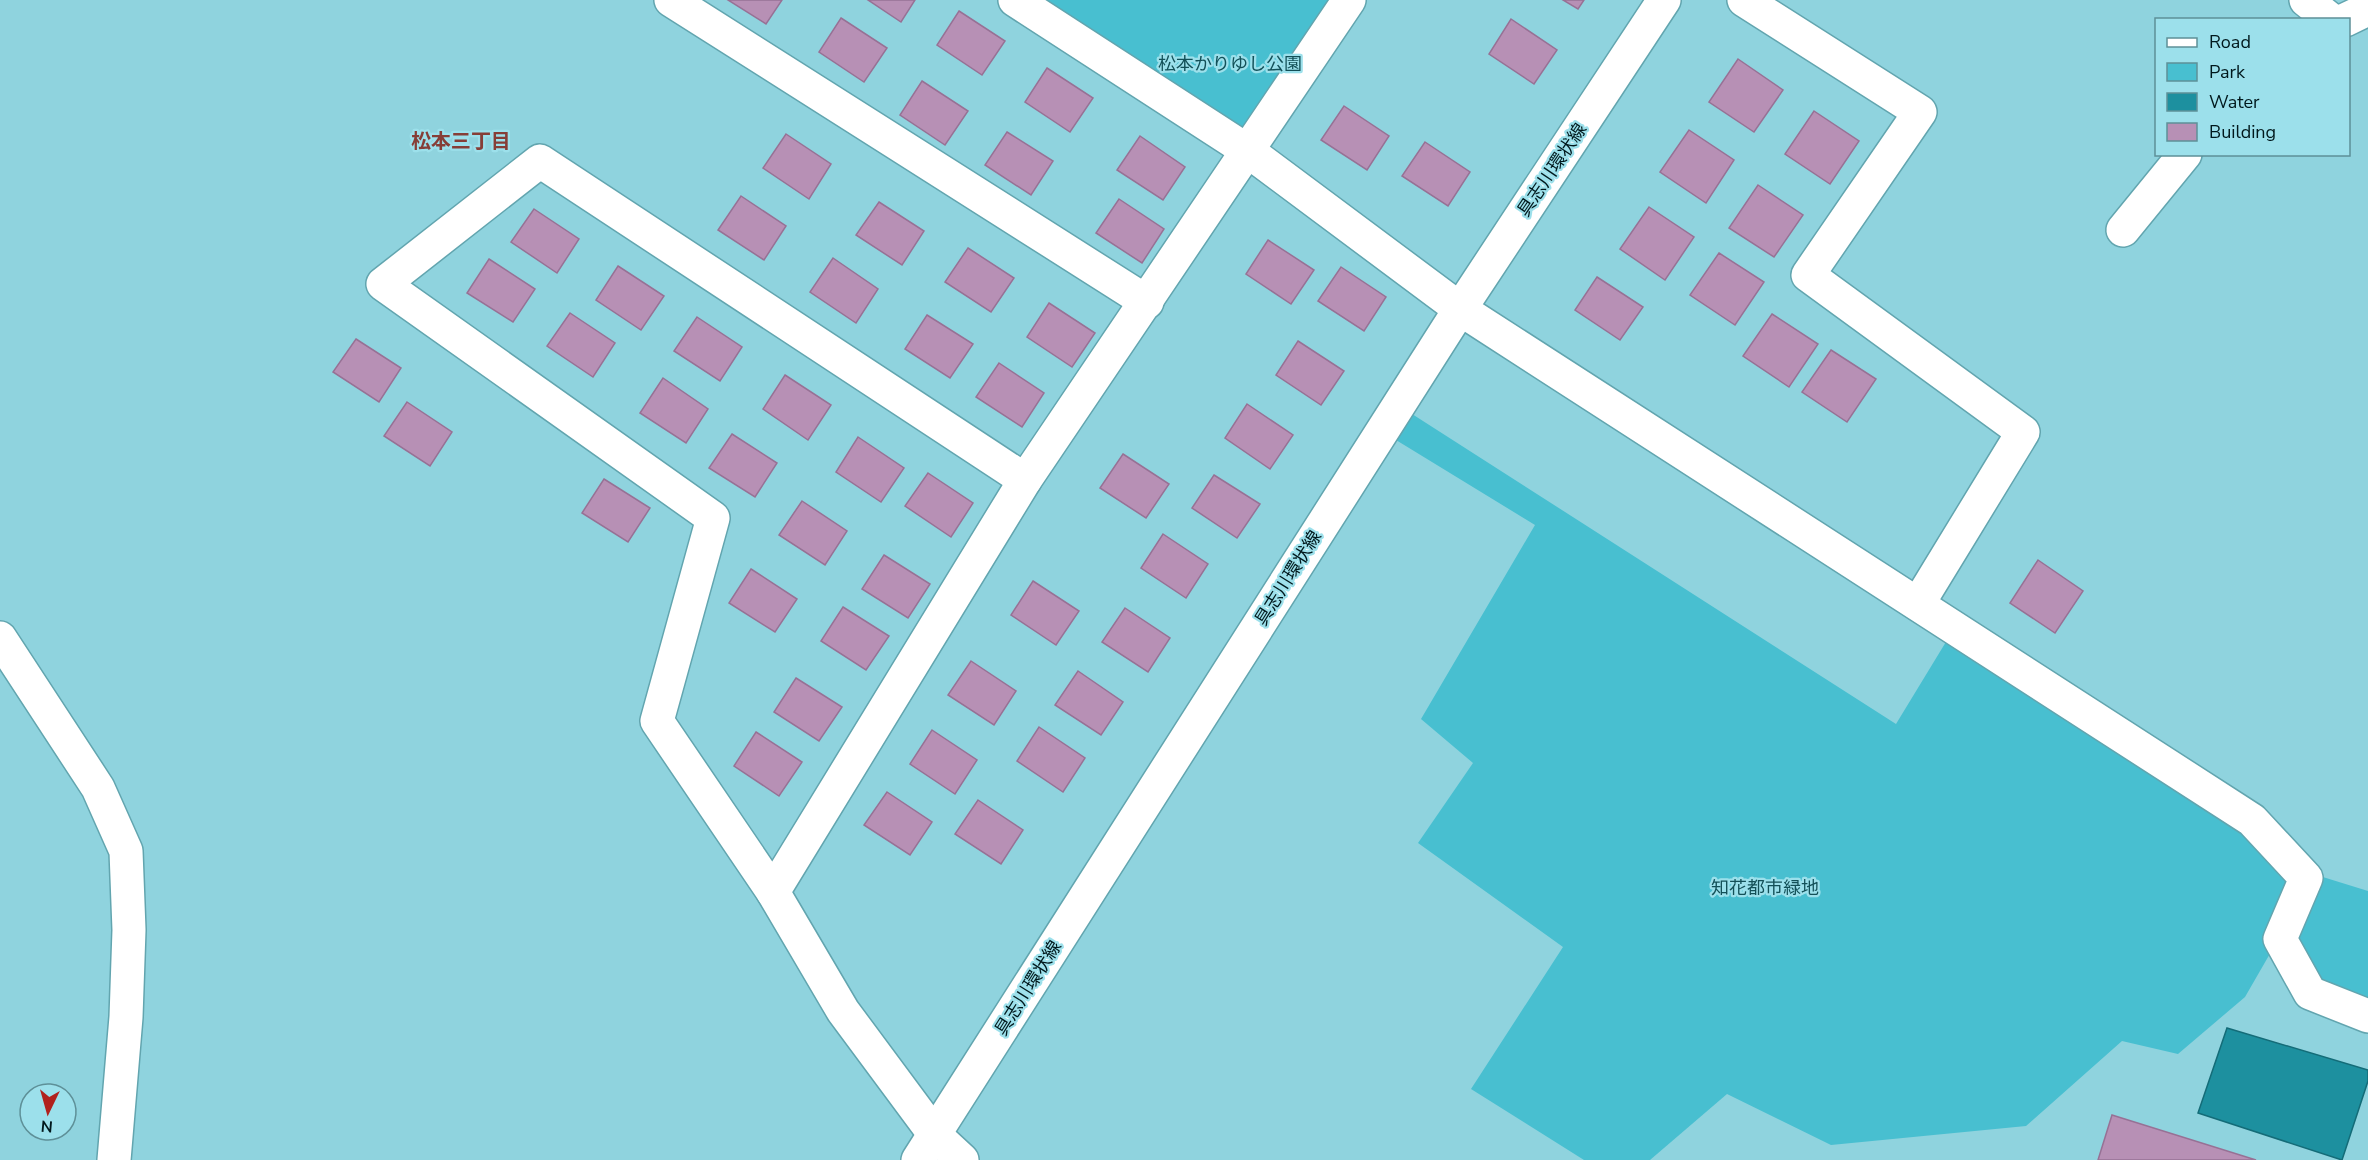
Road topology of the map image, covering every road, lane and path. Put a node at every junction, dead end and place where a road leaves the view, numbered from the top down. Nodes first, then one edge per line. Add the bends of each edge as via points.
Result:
1 (671, 0) edge
2 (1015, 0) edge
3 (1349, 0) edge
4 (1664, 0) edge
5 (1744, 0) edge
6 (2306, 0) edge
7 (2368, 9) edge
8 (2328, 18) edge
9 (2349, 18) edge
10 (1248, 151) junction
11 (2183, 156) edge
12 (2123, 230) dead end
13 (1147, 302) junction
14 (1460, 309) junction
15 (1025, 480) junction
16 (1918, 604) junction
17 (0, 638) edge
18 (773, 892) junction
19 (2368, 1016) edge
20 (927, 1147) edge
21 (114, 1160) edge
22 (962, 1160) edge

1 - 13 street
2 - 10 street
3 - 10 street
4 - 14 street, 具志川環状線
5 - 16 street via 1920,112 1808,275 2023,432
6 - 8 street
7 - 9 street
10 - 13 street
10 - 14 street
11 - 12 street
13 - 15 street
14 - 16 street
14 - 20 street, 具志川環状線
15 - 18 street
15 - 18 street via 540,161 383,284 713,518 657,721
16 - 19 street via 2252,820 2306,878 2280,939 2310,993
17 - 21 street via 98,788 126,851 126,1017
18 - 20 street
20 - 22 street

